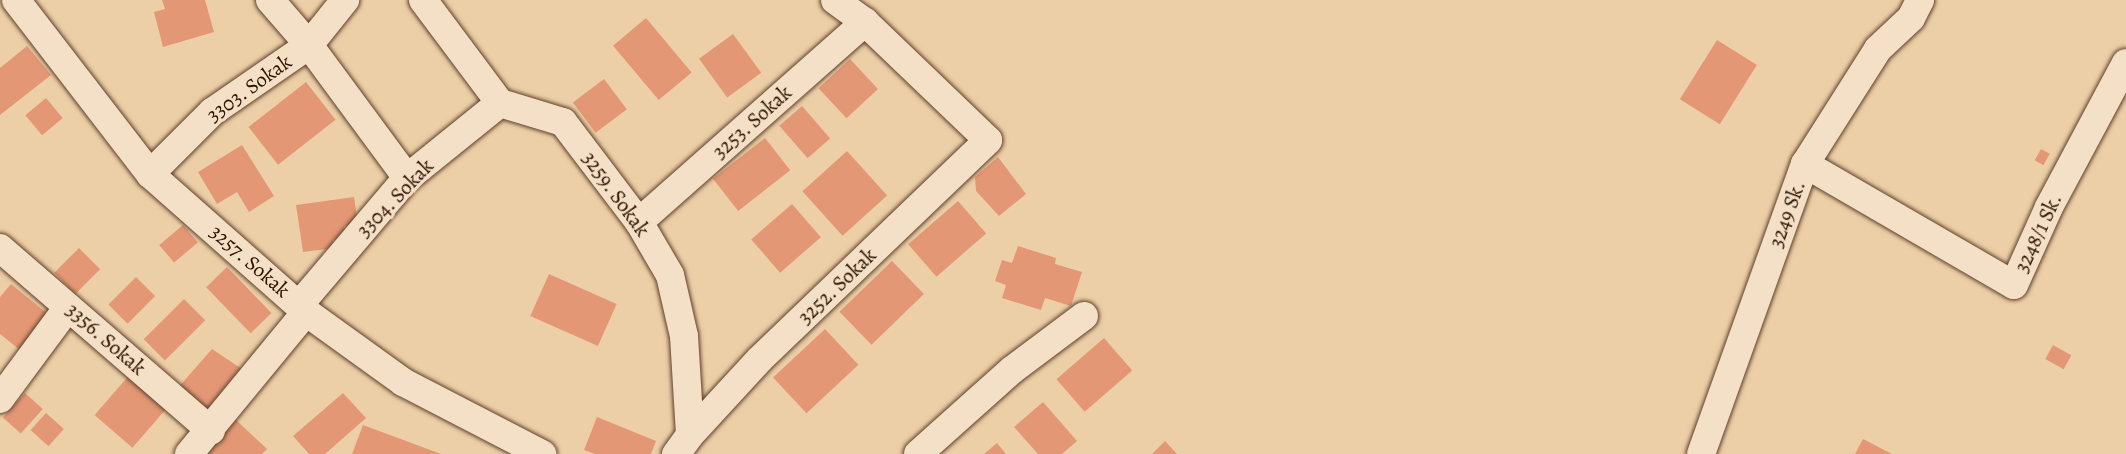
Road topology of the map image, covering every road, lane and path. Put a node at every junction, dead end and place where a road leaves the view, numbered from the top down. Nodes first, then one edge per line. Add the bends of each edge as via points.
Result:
1 (16, 0) edge
2 (270, 0) edge
3 (345, 0) edge
4 (423, 0) edge
5 (835, 0) edge
6 (1920, 0) edge
7 (865, 22) junction
8 (309, 45) junction
9 (2126, 63) edge
10 (500, 103) junction
11 (1805, 164) junction
12 (150, 174) junction
13 (407, 178) junction
14 (639, 222) junction
15 (0, 248) edge
16 (69, 307) junction
17 (303, 308) junction
18 (1084, 316) dead end
19 (0, 399) edge
20 (211, 431) junction
21 (683, 445) edge
22 (189, 454) edge
23 (542, 454) edge
24 (918, 454) edge
25 (1701, 454) edge

1 - 12 street, 3257. Sokak
2 - 8 street
3 - 8 street, 3303. Sokak
4 - 10 street
5 - 7 street
6 - 11 street, 3249 Sk. via 1911,18 1878,49
7 - 14 street, 3253. Sokak
7 - 21 street, 3252. Sokak via 988,140 760,359
8 - 12 street, 3303. Sokak via 212,112
8 - 13 street
9 - 11 street, 3248/1 Sk. via 2049,207 2014,285
10 - 13 street, 3304. Sokak
10 - 14 street, 3259. Sokak via 562,122
11 - 25 street, 3249 Sk.
12 - 17 street, 3257. Sokak
13 - 17 street, 3304. Sokak
14 - 21 street, 3259. Sokak via 670,275 684,336
15 - 16 street, 3356. Sokak
16 - 19 street
16 - 20 street, 3356. Sokak
17 - 20 street, 3304. Sokak
17 - 23 street, 3257. Sokak via 403,382
18 - 24 street via 1012,370
20 - 22 street, 3304. Sokak

